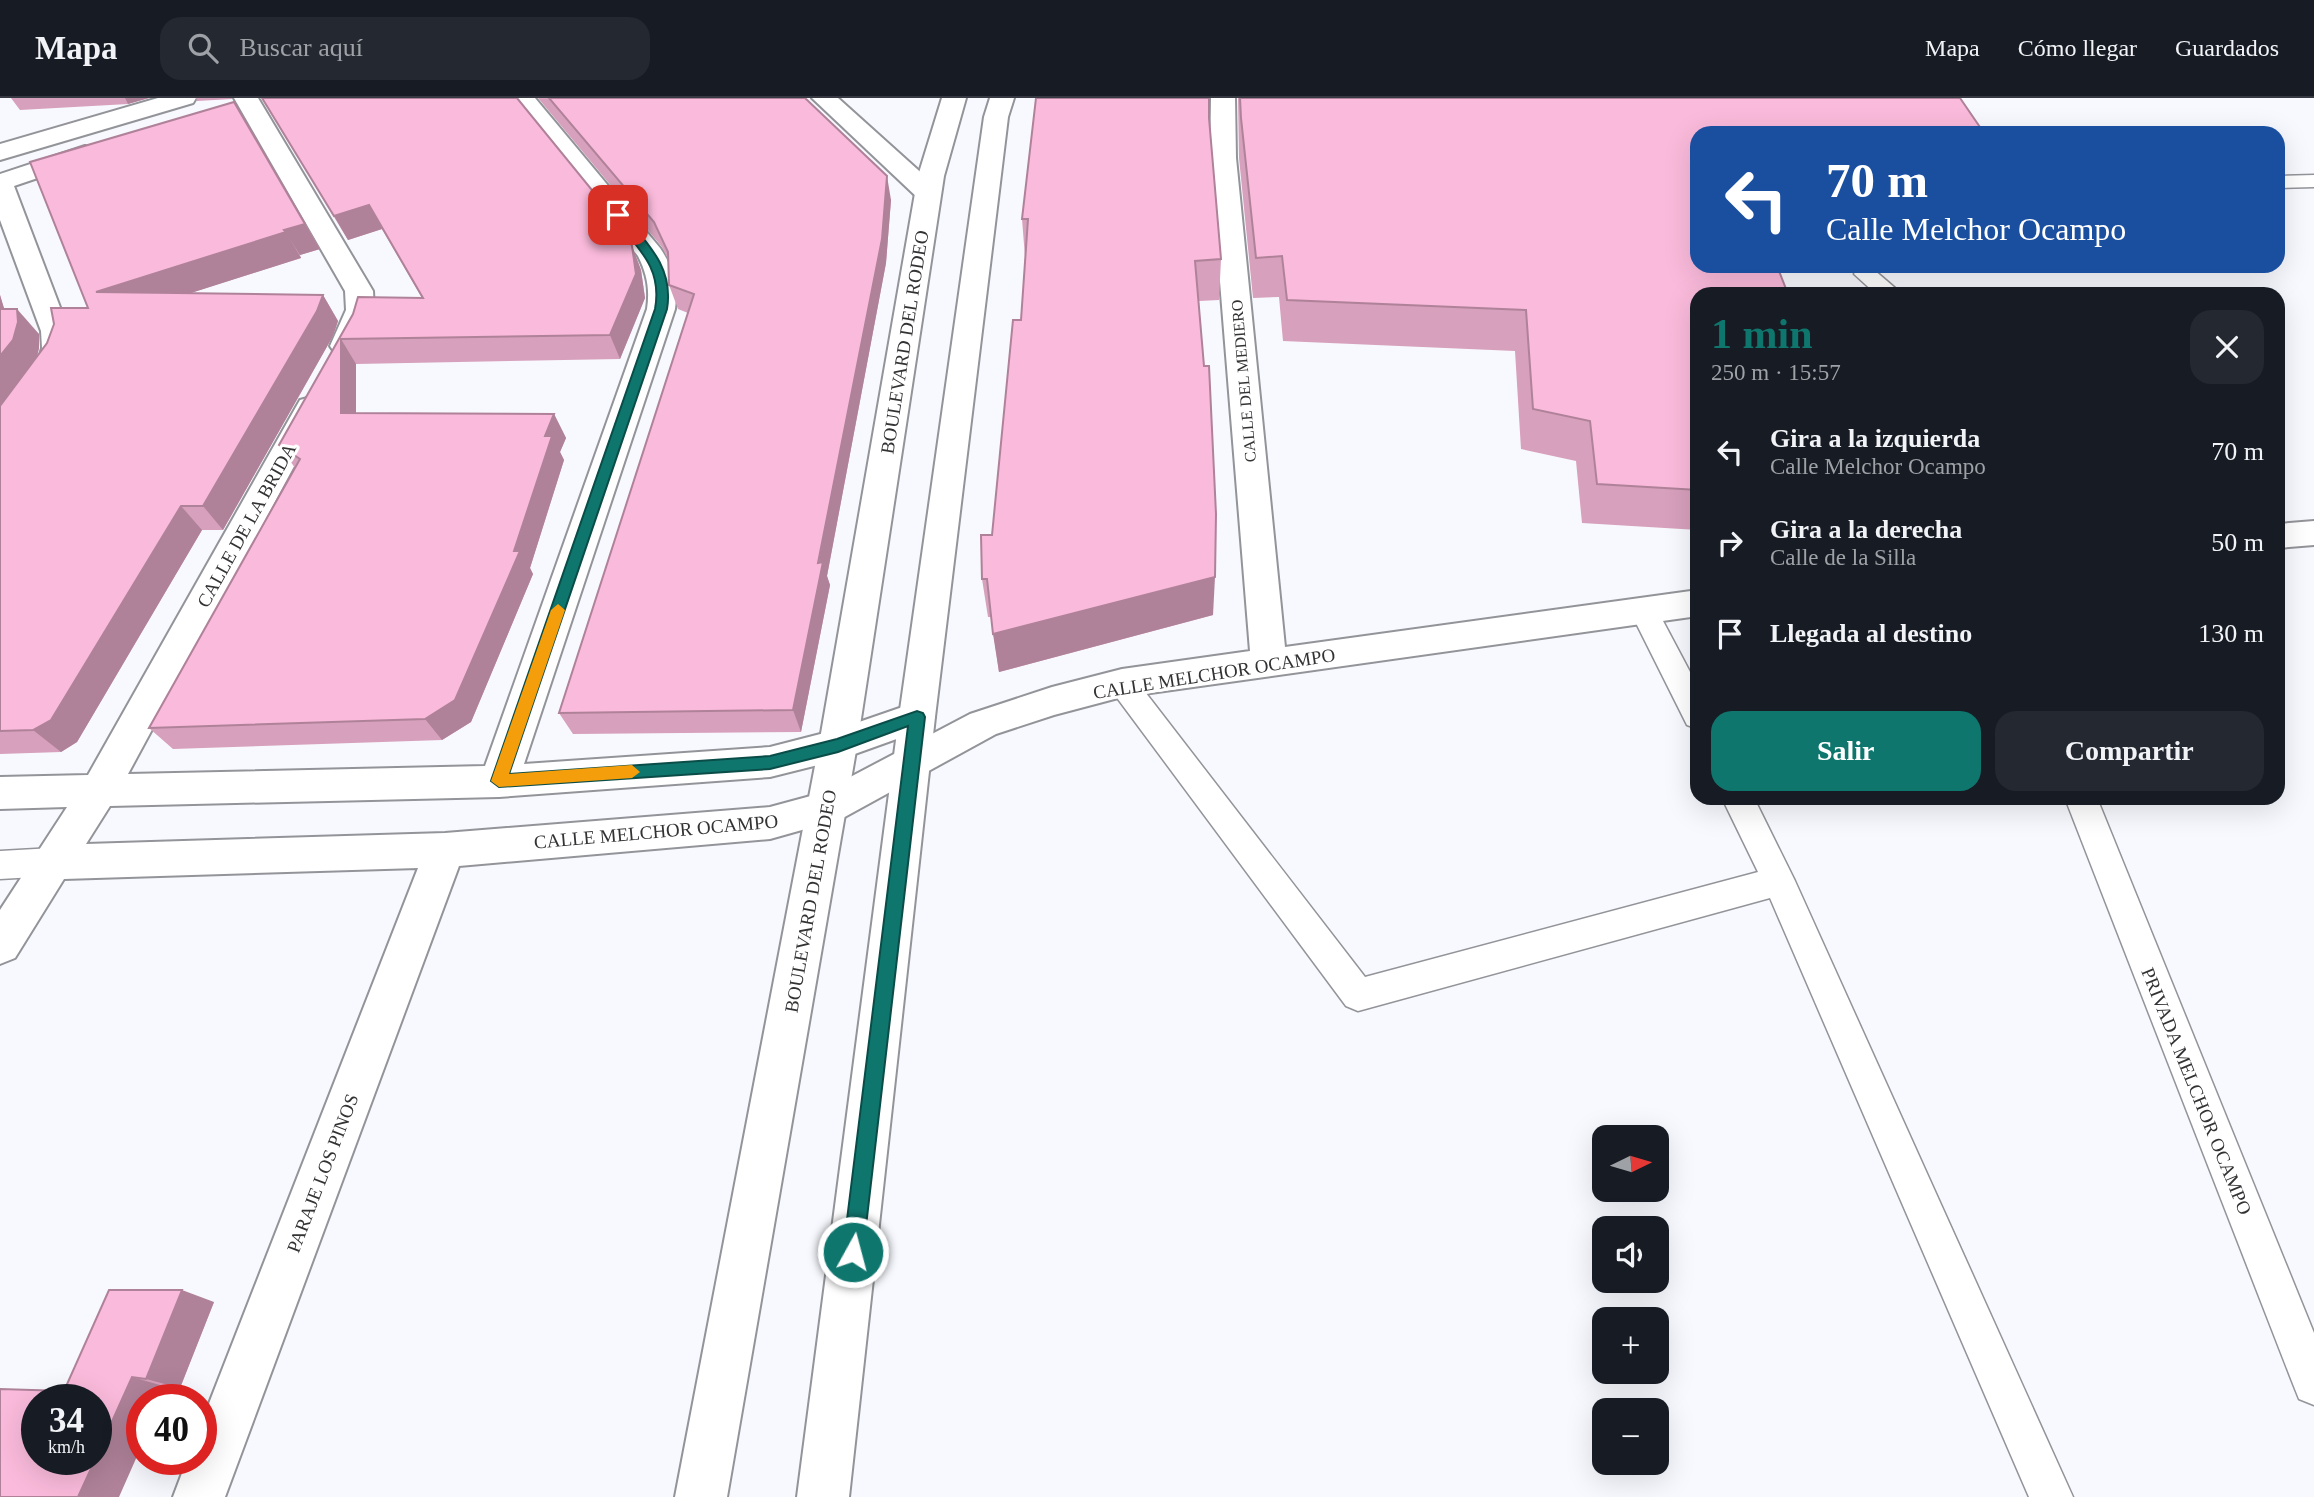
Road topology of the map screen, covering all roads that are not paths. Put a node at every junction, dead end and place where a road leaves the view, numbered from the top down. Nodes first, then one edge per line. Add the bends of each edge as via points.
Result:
1 (184, 98) edge
2 (522, 98) edge
3 (824, 98) edge
4 (954, 98) edge
5 (1002, 98) edge
6 (1223, 98) edge
7 (248, 105) edge
8 (74, 129) junction
9 (0, 132) edge
10 (108, 148) edge
11 (0, 152) edge
12 (2314, 181) edge
13 (2285, 182) edge
14 (0, 183) edge
15 (928, 193) junction
16 (1865, 274) dead end
17 (1881, 287) edge
18 (0, 438) edge
19 (2314, 533) edge
20 (2285, 535) edge
21 (1690, 604) edge
22 (1644, 611) junction
23 (1269, 664) junction
24 (1122, 683) junction
25 (1690, 701) edge
26 (917, 717) junction
27 (838, 745) junction
28 (914, 764) junction
29 (499, 781) junction
30 (100, 789) junction
31 (0, 793) edge
32 (1741, 805) edge
33 (2084, 805) edge
34 (827, 808) junction
35 (444, 850) junction
36 (53, 862) junction
37 (0, 865) edge
38 (1779, 881) junction
39 (0, 945) edge
40 (2314, 1384) edge
41 (199, 1497) edge
42 (701, 1497) edge
43 (823, 1497) edge
44 (2051, 1497) edge

1 - 8 street
2 - 29 street via 650,254 664,291
3 - 15 street
4 - 15 street, BOULEVARD DEL RODEO via 936,149
5 - 26 street
6 - 23 street, CALLE DEL MEDIERO via 1223,158
7 - 30 street, CALLE DE LA BRIDA via 359,291 360,310 350,337
8 - 9 street
8 - 11 street
10 - 14 street
12 - 13 lane
14 - 18 street via 55,331 57,348 51,367
15 - 27 street, BOULEVARD DEL RODEO
16 - 17 lane
19 - 20 street
21 - 22 street, CALLE MELCHOR OCAMPO
22 - 23 street, CALLE MELCHOR OCAMPO
22 - 25 lane
23 - 24 street, CALLE MELCHOR OCAMPO
24 - 28 street, CALLE MELCHOR OCAMPO via 982,724
24 - 38 lane via 1358,995
26 - 27 street
26 - 28 street
27 - 29 street via 770,762
27 - 34 street, BOULEVARD DEL RODEO
28 - 34 street, CALLE MELCHOR OCAMPO
28 - 43 street
29 - 30 street
30 - 31 street
30 - 36 street, CALLE DE LA BRIDA
32 - 38 lane
33 - 40 lane, PRIVADA MELCHOR OCAMPO
34 - 35 street, CALLE MELCHOR OCAMPO via 770,823
34 - 42 street, BOULEVARD DEL RODEO
35 - 36 street, CALLE MELCHOR OCAMPO
35 - 41 street, PARAJE LOS PINOS
36 - 37 lane, CALLE MELCHOR OCAMPO
36 - 39 street, CALLE DE LA BRIDA
38 - 44 lane

